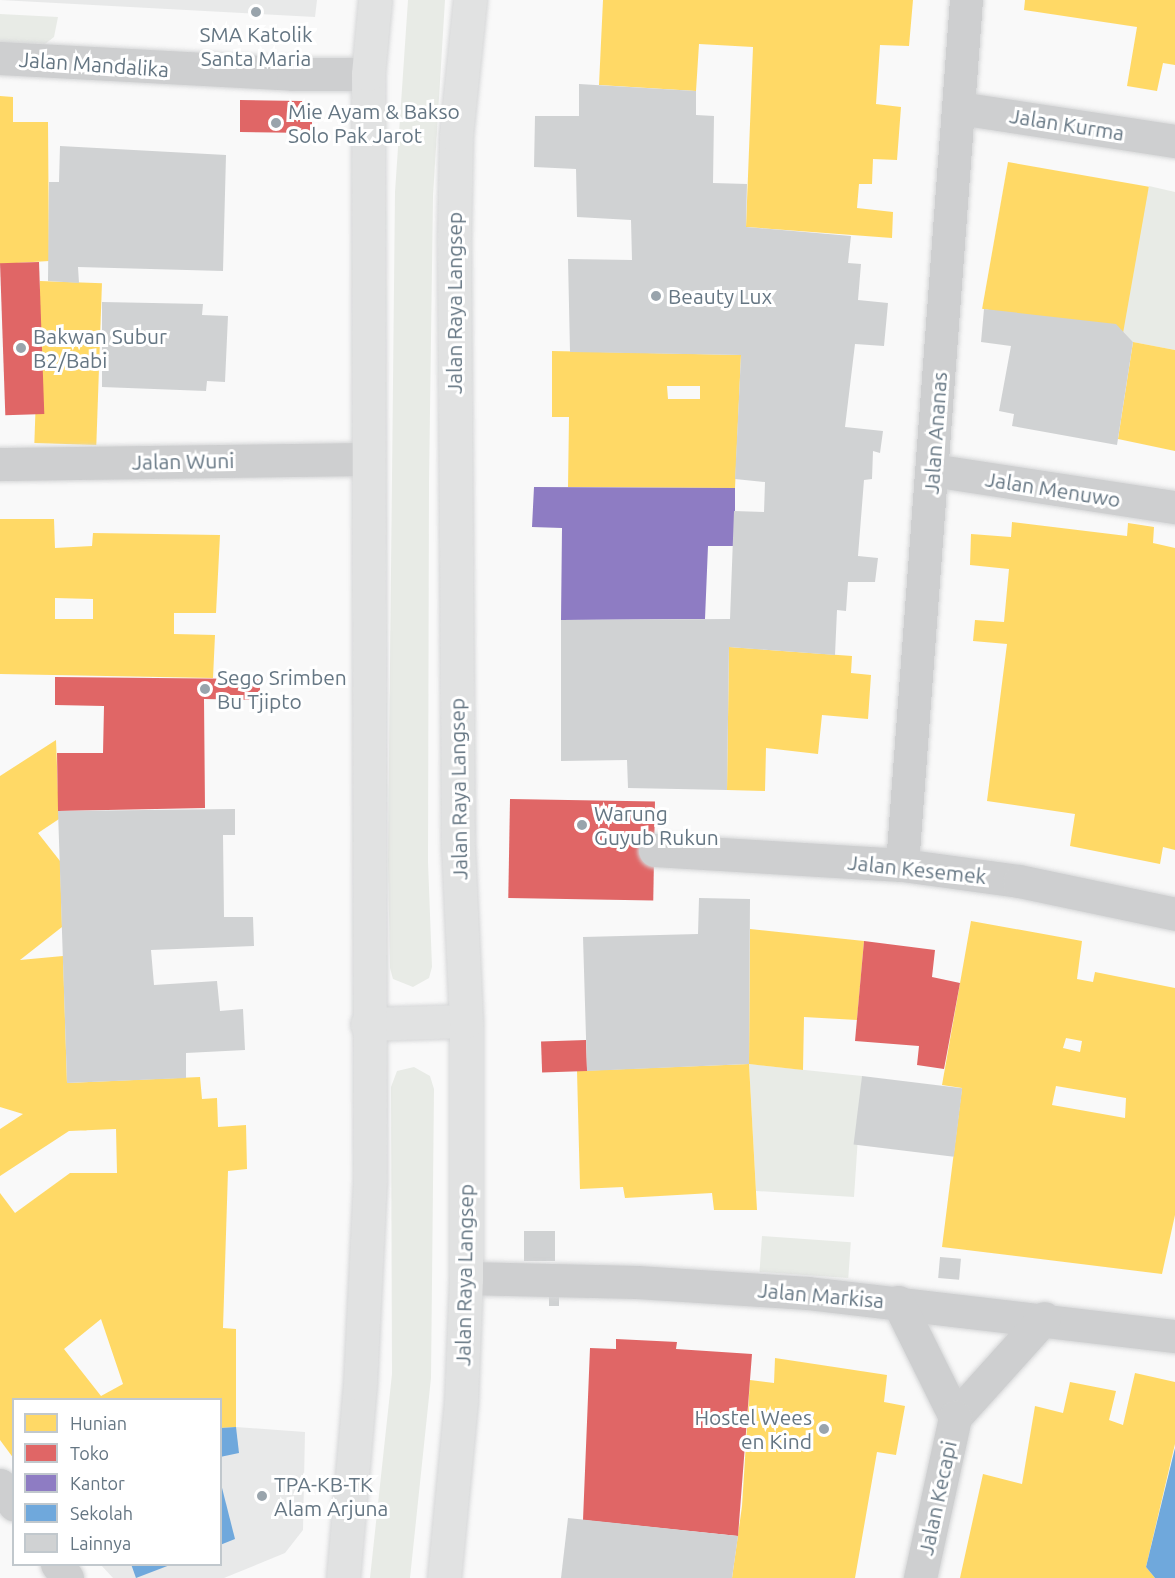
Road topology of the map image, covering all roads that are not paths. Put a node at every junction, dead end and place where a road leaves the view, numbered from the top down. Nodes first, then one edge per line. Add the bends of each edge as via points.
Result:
1 (375, 0) edge
2 (470, 0) edge
3 (966, 0) edge
4 (0, 58) edge
5 (368, 74) junction
6 (959, 108) junction
7 (1175, 141) edge
8 (366, 459) junction
9 (0, 464) edge
10 (932, 470) junction
11 (1175, 507) edge
12 (655, 850) dead end
13 (902, 865) junction
14 (1175, 914) edge
15 (466, 1021) junction
16 (367, 1024) junction
17 (466, 1278) junction
18 (898, 1302) junction
19 (1044, 1318) junction
20 (1175, 1336) edge
21 (955, 1417) junction
22 (0, 1485) edge
23 (12, 1501) edge
24 (343, 1578) edge
25 (444, 1578) edge
26 (920, 1578) edge

1 - 5 main road
2 - 15 main road, Jalan Raya Langsep via 456,135 453,239 458,848
3 - 6 street, Jalan Ananas
4 - 5 street, Jalan Mandalika via 293,75
5 - 8 main road
6 - 7 street, Jalan Kurma
6 - 10 street, Jalan Ananas
8 - 9 street, Jalan Wuni
8 - 16 main road
10 - 11 street, Jalan Menuwo
10 - 13 street, Jalan Ananas
12 - 13 street, Jalan Kesemek
13 - 14 street, Jalan Kesemek via 1019,881
15 - 16 main road
15 - 17 main road, Jalan Raya Langsep
16 - 24 main road via 370,1182 360,1384
17 - 18 street, Jalan Markisa via 637,1282
17 - 25 main road, Jalan Raya Langsep via 460,1413
18 - 19 street, Jalan Markisa
18 - 21 street, Jalan Kecapi
19 - 20 street, Jalan Markisa
19 - 21 street, Jalan Kecapi
21 - 26 street, Jalan Kecapi
22 - 23 street

